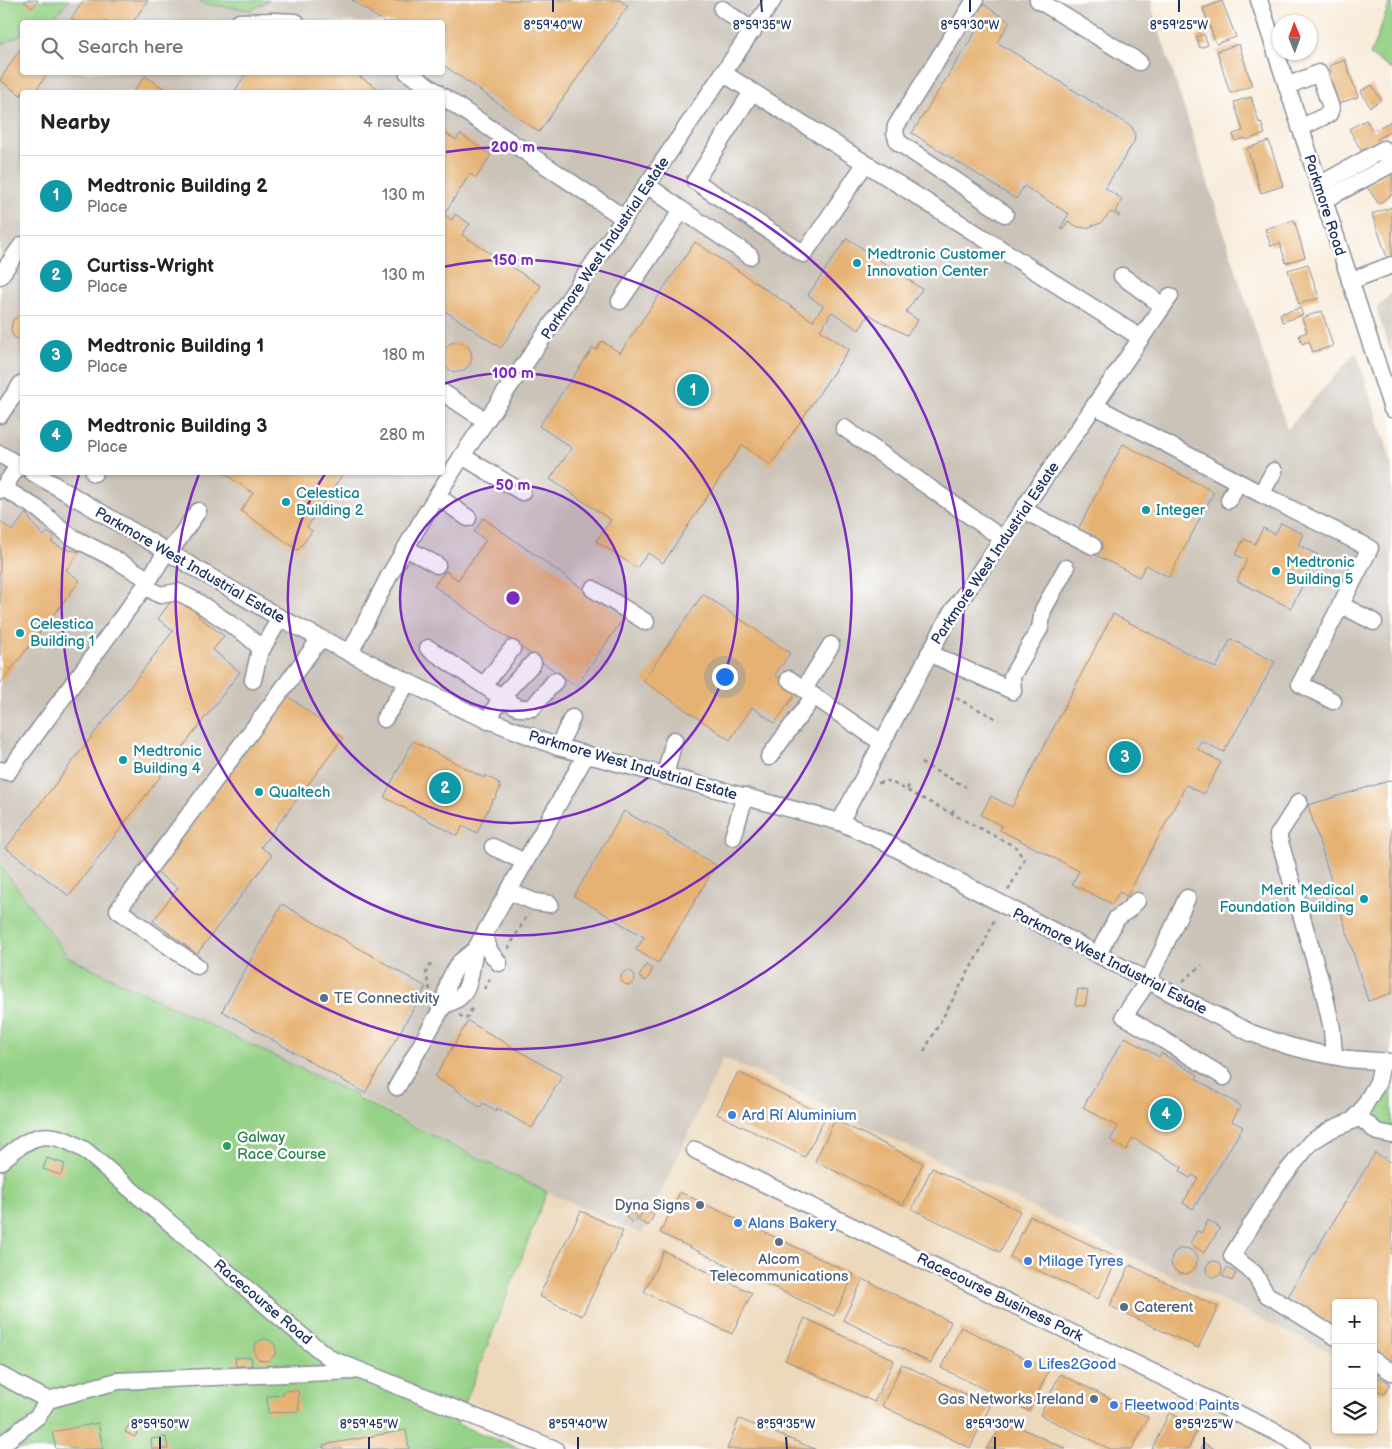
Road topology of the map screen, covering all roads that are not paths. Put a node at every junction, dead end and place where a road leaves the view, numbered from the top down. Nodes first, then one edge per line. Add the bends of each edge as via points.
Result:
1 (773, 0) edge
2 (975, 0) edge
3 (1038, 0) edge
4 (1259, 0) edge
5 (722, 9) dead end
6 (753, 31) junction
7 (1139, 62) dead end
8 (723, 74) junction
9 (412, 75) edge
10 (1287, 86) junction
11 (434, 90) edge
12 (752, 92) junction
13 (445, 98) edge
14 (1300, 128) junction
15 (865, 164) junction
16 (1392, 164) edge
17 (647, 185) junction
18 (1321, 193) junction
19 (682, 210) junction
20 (1005, 214) dead end
21 (624, 218) junction
22 (20, 248) edge
23 (750, 256) dead end
24 (1392, 265) edge
25 (0, 276) edge
26 (1122, 276) dead end
27 (1350, 281) junction
28 (620, 301) dead end
29 (1141, 338) junction
30 (20, 386) edge
31 (445, 394) edge
32 (1095, 406) junction
33 (1392, 409) edge
34 (0, 415) edge
35 (486, 421) junction
36 (844, 428) dead end
37 (0, 454) edge
38 (462, 456) junction
39 (20, 466) edge
40 (1274, 471) dead end
41 (20, 472) edge
42 (36, 475) edge
43 (1238, 482) junction
44 (2, 489) edge
45 (522, 492) dead end
46 (1261, 494) junction
47 (437, 496) junction
48 (1229, 500) dead end
49 (1023, 510) junction
50 (198, 511) dead end
51 (468, 518) dead end
52 (1003, 539) junction
53 (1093, 546) dead end
54 (406, 548) junction
55 (166, 552) junction
56 (437, 565) dead end
57 (1066, 568) dead end
58 (147, 582) junction
59 (594, 589) dead end
60 (1341, 605) junction
61 (280, 618) junction
62 (646, 622) dead end
63 (1374, 622) dead end
64 (320, 639) junction
65 (830, 645) dead end
66 (428, 648) dead end
67 (262, 649) junction
68 (512, 650) dead end
69 (350, 653) junction
70 (929, 653) junction
71 (533, 663) dead end
72 (789, 679) dead end
73 (253, 680) dead end
74 (555, 681) dead end
75 (408, 682) junction
76 (484, 685) junction
77 (809, 692) junction
78 (501, 697) junction
79 (1333, 701) dead end
80 (572, 718) dead end
81 (384, 719) dead end
82 (488, 721) junction
83 (674, 740) dead end
84 (882, 743) junction
85 (558, 746) junction
86 (586, 755) junction
87 (769, 757) dead end
88 (0, 770) edge
89 (665, 776) junction
90 (745, 796) junction
91 (1299, 802) dead end
92 (840, 822) junction
93 (733, 837) dead end
94 (493, 847) dead end
95 (525, 862) junction
96 (508, 892) junction
97 (1187, 898) dead end
98 (1137, 901) dead end
99 (550, 904) dead end
100 (484, 935) junction
101 (1098, 954) junction
102 (499, 963) dead end
103 (198, 966) dead end
104 (1148, 981) junction
105 (1334, 1056) junction
106 (1387, 1062) edge
107 (1224, 1077) dead end
108 (397, 1087) dead end
109 (1357, 1115) junction
110 (1392, 1135) edge
111 (695, 1150) dead end
112 (0, 1162) edge
113 (1332, 1335) edge
114 (1377, 1363) edge
115 (360, 1371) junction
116 (1392, 1372) edge
117 (0, 1375) edge
118 (48, 1400) junction
119 (0, 1446) edge
120 (555, 1449) edge
121 (1302, 1449) edge

1 - 6 street, Parkmore West Industrial Estate
2 - 20 street via 894,133 898,142
3 - 7 street
4 - 10 street, Parkmore Road
5 - 6 street
6 - 8 street, Parkmore West Industrial Estate
8 - 12 street
8 - 17 street, Parkmore West Industrial Estate
9 - 11 street
10 - 14 street, Parkmore Road
10 - 14 street via 1319,73 1331,108 1329,114
12 - 15 street
12 - 15 street via 695,181 804,254
13 - 21 street
14 - 18 street, Parkmore Road
15 - 29 street
16 - 18 street via 1384,149
17 - 19 street
17 - 21 street, Parkmore West Industrial Estate
18 - 27 street, Parkmore Road
19 - 23 street
19 - 28 street
21 - 35 street, Parkmore West Industrial Estate
22 - 25 street
24 - 27 street
26 - 29 street, Parkmore West Industrial Estate via 1166,301
27 - 33 street, Parkmore Road
29 - 32 street, Parkmore West Industrial Estate
30 - 34 street
31 - 35 street
32 - 43 street
32 - 49 street, Parkmore West Industrial Estate
35 - 38 street, Parkmore West Industrial Estate
36 - 52 street
37 - 39 street, Parkmore West Industrial Estate
38 - 45 street
38 - 47 street, Parkmore West Industrial Estate
40 - 46 street
41 - 44 street
42 - 55 street, Parkmore West Industrial Estate
43 - 46 street
43 - 48 street
44 - 58 street via 38,509 70,536 111,557
46 - 60 street via 1370,548
47 - 51 street
47 - 54 street, Parkmore West Industrial Estate
49 - 52 street, Parkmore West Industrial Estate
49 - 53 street
50 - 55 street
52 - 70 street, Parkmore West Industrial Estate via 950,615
54 - 56 street
54 - 69 street, Parkmore West Industrial Estate
55 - 58 street
55 - 61 street, Parkmore West Industrial Estate
57 - 70 street via 1043,610 1040,628 1012,676 1013,691
58 - 67 street via 160,595 178,592 196,601
58 - 88 street via 8,772
59 - 62 street
60 - 63 street
60 - 79 street via 1300,684
61 - 64 street, Parkmore West Industrial Estate
61 - 67 street
64 - 69 street, Parkmore West Industrial Estate
64 - 103 street via 118,910
65 - 77 street
66 - 76 street
67 - 73 street
68 - 76 street
69 - 75 street, Parkmore West Industrial Estate
70 - 84 street, Parkmore West Industrial Estate
71 - 78 street
72 - 77 street
74 - 78 street via 532,708 519,708
75 - 81 street
75 - 82 street, Parkmore West Industrial Estate
76 - 78 street
77 - 84 street
77 - 87 street
78 - 82 street
80 - 85 street
82 - 85 street, Parkmore West Industrial Estate
83 - 89 street
84 - 92 street, Parkmore West Industrial Estate
85 - 86 street, Parkmore West Industrial Estate
86 - 89 street, Parkmore West Industrial Estate
86 - 95 street
89 - 90 street, Parkmore West Industrial Estate
90 - 92 street, Parkmore West Industrial Estate
90 - 93 street
91 - 105 street via 1278,835 1324,993
92 - 101 street, Parkmore West Industrial Estate
94 - 95 street
95 - 96 street
96 - 99 street
96 - 100 street
97 - 104 street
98 - 101 street via 1117,918
100 - 102 street via 490,952
100 - 108 street via 475,950 454,971 443,1006
101 - 104 street, Parkmore West Industrial Estate
104 - 105 street, Parkmore West Industrial Estate via 1251,1033
104 - 107 street via 1124,1016
105 - 106 street, Parkmore West Industrial Estate
106 - 109 street
109 - 110 street via 1377,1132
109 - 113 street via 1354,1120 1311,1142 1277,1184 1232,1256 1254,1273 1266,1294
111 - 121 street, Racecourse Business Park via 1178,1383 1288,1438
112 - 115 street, Racecourse Road via 19,1145 34,1138 57,1136 72,1142 308,1341 331,1358
114 - 116 street
115 - 118 street via 118,1381
115 - 120 street, Racecourse Road
117 - 118 street
118 - 119 street via 38,1416

